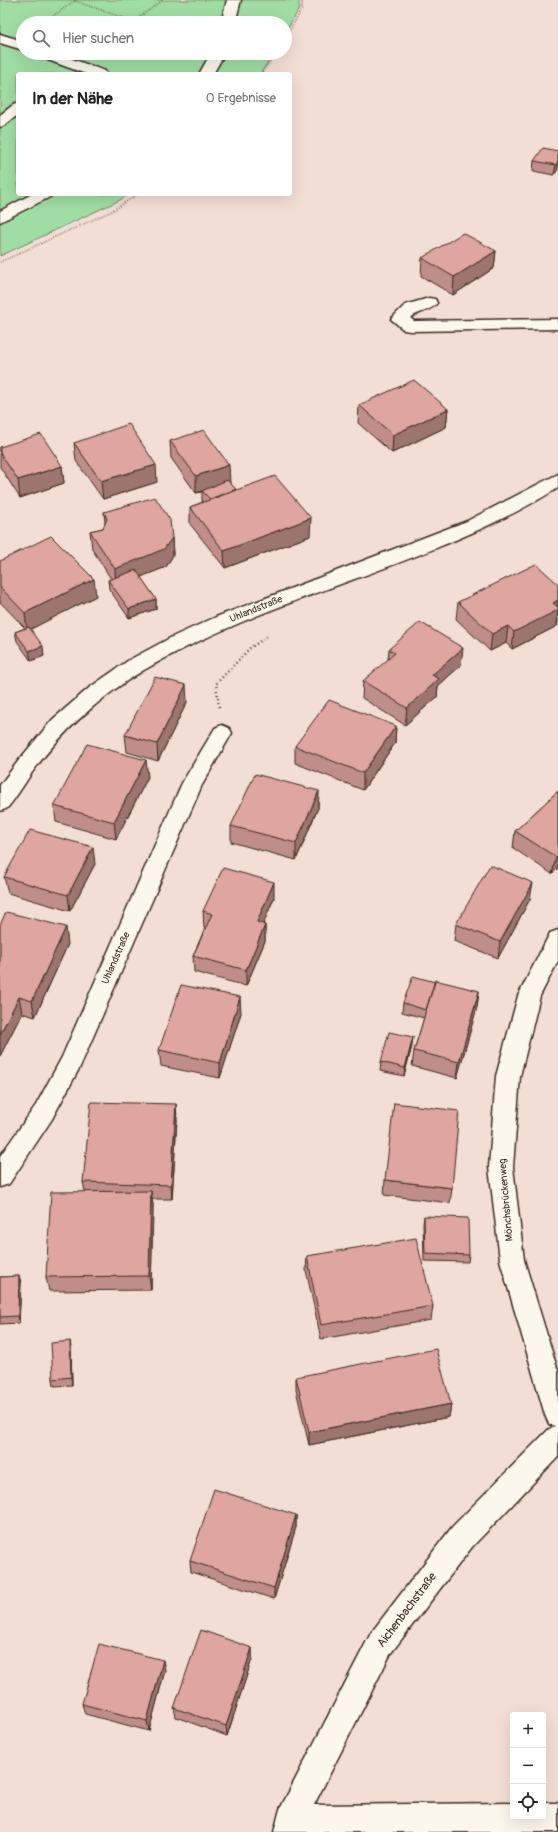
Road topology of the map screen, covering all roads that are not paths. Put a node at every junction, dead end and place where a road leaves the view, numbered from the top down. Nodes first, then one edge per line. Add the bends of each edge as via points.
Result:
1 (234, 0) edge
2 (230, 16) edge
3 (0, 38) edge
4 (16, 44) edge
5 (61, 60) edge
6 (214, 60) edge
7 (75, 65) junction
8 (65, 72) edge
9 (94, 72) edge
10 (207, 72) edge
11 (16, 110) edge
12 (0, 122) edge
13 (40, 196) edge
14 (0, 217) edge
15 (429, 303) dead end
16 (558, 324) edge
17 (558, 480) edge
18 (222, 733) road end
19 (0, 803) edge
20 (558, 939) edge
21 (0, 1176) edge
22 (558, 1415) edge
23 (558, 1438) edge
24 (558, 1818) edge
25 (290, 1826) edge

1 - 2 street
3 - 4 street
5 - 7 street
6 - 10 street
7 - 8 street
7 - 9 street
11 - 12 street
13 - 14 street
15 - 16 street via 411,309 399,319 410,326
17 - 19 street, Uhlandstraße via 509,508 436,541 192,634 149,656 110,682 73,712 42,743
18 - 21 street, Uhlandstraße via 192,784 72,1060 44,1112
20 - 22 street, Mönchsbrückenweg via 529,996 508,1076 502,1167 512,1260
23 - 25 street, Aichenbachstraße via 462,1537 381,1643
24 - 25 street

